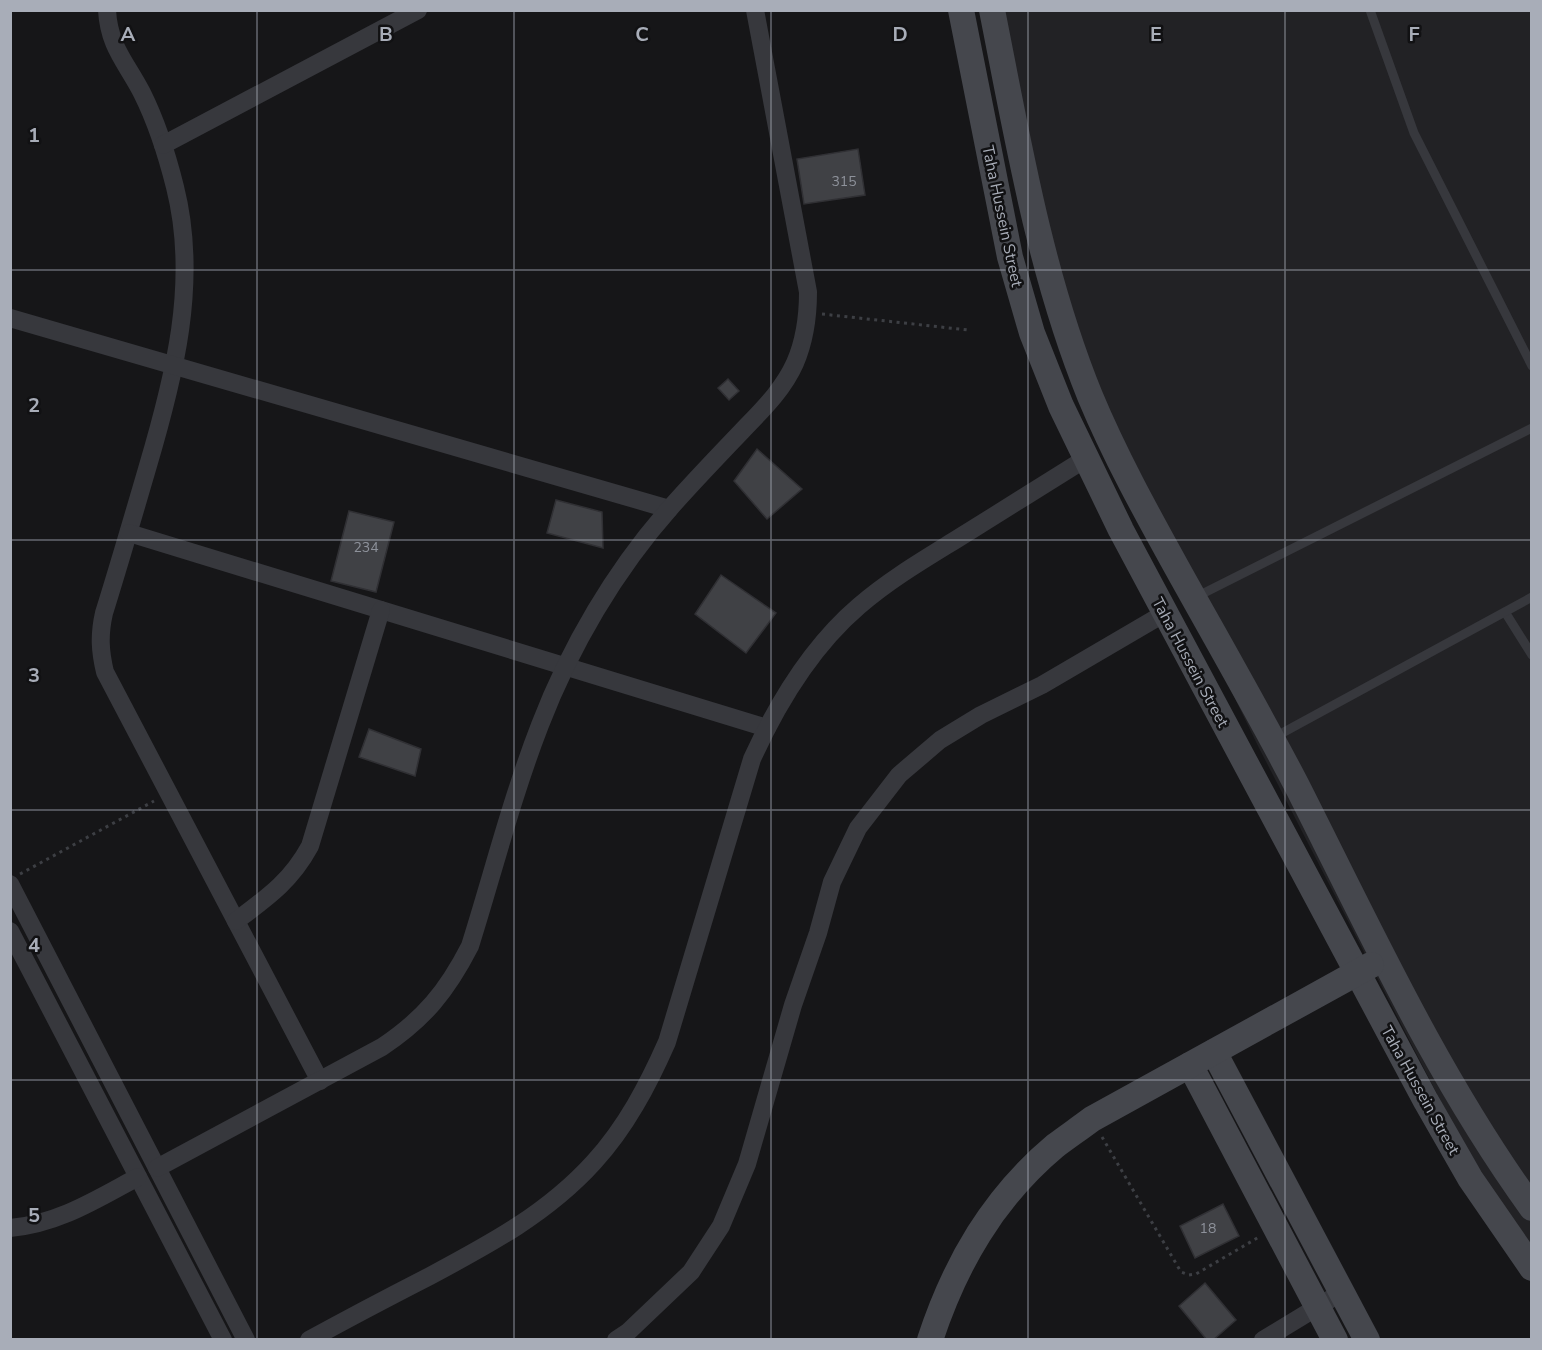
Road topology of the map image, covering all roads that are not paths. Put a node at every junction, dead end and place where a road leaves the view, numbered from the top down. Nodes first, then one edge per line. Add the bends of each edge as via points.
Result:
1 (106, 10) edge
2 (418, 10) edge
3 (755, 10) edge
4 (961, 10) edge
5 (992, 10) edge
6 (1370, 10) edge
7 (163, 145) junction
8 (10, 318) edge
9 (174, 366) junction
10 (1532, 366) edge
11 (1532, 428) edge
12 (1085, 459) junction
13 (669, 509) junction
14 (129, 532) junction
15 (1532, 597) edge
16 (1194, 598) junction
17 (381, 609) junction
18 (1505, 612) junction
19 (1165, 613) junction
20 (1532, 655) edge
21 (566, 666) junction
22 (766, 728) junction
23 (1272, 738) junction
24 (10, 884) edge
25 (236, 921) junction
26 (10, 931) edge
27 (1384, 957) junction
28 (1357, 973) junction
29 (1215, 1052) junction
30 (1190, 1065) junction
31 (320, 1080) junction
32 (157, 1168) junction
33 (138, 1177) junction
34 (1532, 1208) edge
35 (10, 1228) edge
36 (1532, 1268) edge
37 (1342, 1292) junction
38 (1318, 1306) junction
39 (224, 1340) edge
40 (246, 1340) edge
41 (309, 1340) edge
42 (616, 1340) edge
43 (930, 1340) edge
44 (1263, 1340) edge
45 (1335, 1340) edge
46 (1367, 1340) edge

1 - 7 street via 116,50 142,93
2 - 7 street
3 - 13 street via 806,271 808,313 801,346 783,385
4 - 12 main road, Taha Hussein Street via 1020,296 1046,370
5 - 16 main road, Taha Hussein Street via 1042,251 1072,350 1112,446
6 - 10 lane via 1414,133
7 - 9 street via 176,190 185,278
8 - 9 street
9 - 13 street
9 - 14 street
11 - 16 lane
12 - 19 main road, Taha Hussein Street
12 - 22 street via 897,576 858,607 822,644
13 - 21 street via 620,574
14 - 17 street
14 - 25 street via 100,633 105,672
15 - 18 lane
16 - 23 main road, Taha Hussein Street
17 - 21 street
17 - 25 street via 310,846 278,890
18 - 20 lane
18 - 23 lane
19 - 28 main road, Taha Hussein Street
19 - 42 street via 940,740 899,775 858,828 832,882 747,1164 721,1226 691,1272
21 - 22 street
21 - 31 street via 540,725 470,946 458,970 437,1000 404,1032
22 - 41 street via 753,759 667,1042 624,1125 578,1179 524,1224
23 - 27 main road, Taha Hussein Street
24 - 32 street
25 - 31 street
26 - 33 street
27 - 28 main road
27 - 34 main road, Taha Hussein Street via 1441,1067
28 - 29 main road
28 - 36 main road, Taha Hussein Street via 1447,1140
29 - 30 main road
29 - 37 main road
30 - 38 main road
30 - 43 main road via 1092,1119 1027,1172 979,1232 960,1264
31 - 32 street
32 - 40 street
33 - 35 street via 59,1217
33 - 39 street
37 - 38 street
37 - 46 main road
38 - 44 street
38 - 45 main road

